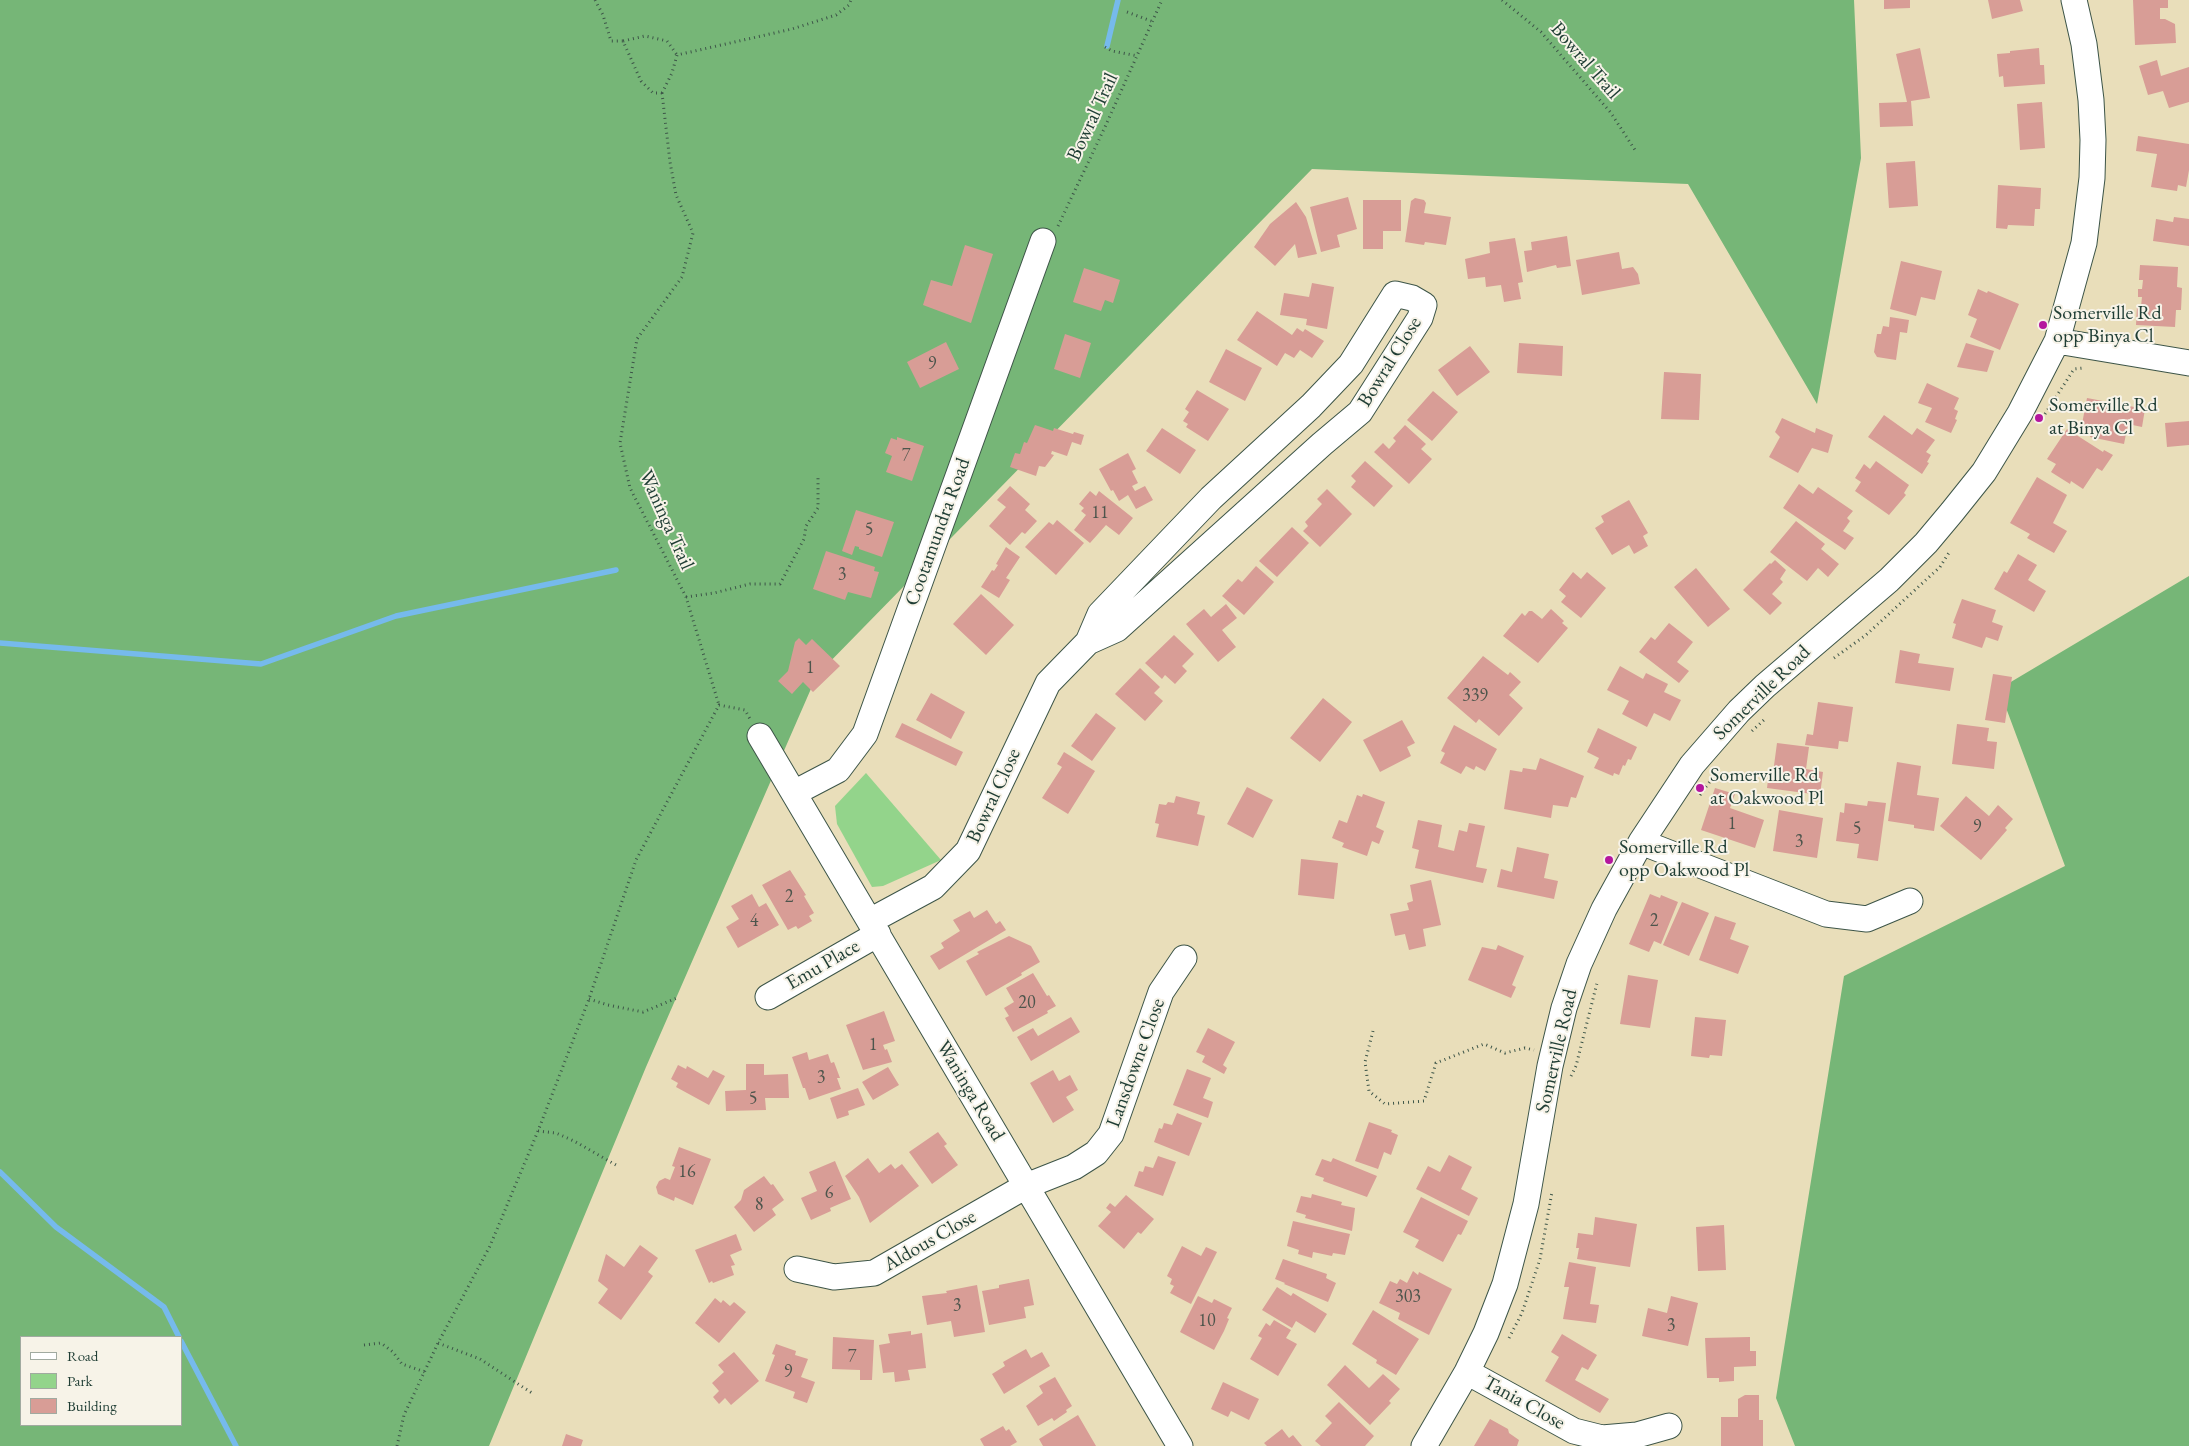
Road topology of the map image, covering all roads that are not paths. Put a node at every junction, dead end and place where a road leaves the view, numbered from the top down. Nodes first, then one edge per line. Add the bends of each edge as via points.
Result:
1 (2074, 0) edge
2 (1043, 241) road end
3 (2057, 341) junction
4 (2189, 363) edge
5 (1088, 642) junction
6 (760, 736) road end
7 (794, 793) junction
8 (1641, 842) junction
9 (1910, 900) dead end
10 (874, 927) junction
11 (1184, 958) dead end
12 (768, 997) dead end
13 (1026, 1186) junction
14 (798, 1269) dead end
15 (1467, 1372) junction
16 (1669, 1426) dead end
17 (1180, 1446) edge
18 (1424, 1446) edge

1 - 3 street, Somerville Road via 2091,100 2092,178 2084,243
2 - 7 street, Cootamundra Road via 865,734 838,770
3 - 4 street
3 - 8 street, Somerville Road via 2020,413 1984,472 1952,512 1889,580 1739,711 1692,765
5 - 5 street, Bowral Close via 1100,614 1211,498 1311,406 1351,364 1395,294 1424,305 1420,318 1360,412 1117,630
5 - 10 street, Bowral Close via 1048,683 968,851 933,887
6 - 7 street, Waninga Road
7 - 10 street, Waninga Road
8 - 9 street via 1826,914 1867,919
8 - 15 street, Somerville Road via 1604,909 1579,964 1564,1008 1516,1245 1505,1284
10 - 12 street, Emu Place
10 - 13 street, Waninga Road
11 - 13 street, Lansdowne Close via 1161,992 1110,1134 1096,1153 1074,1167
13 - 14 street, Aldous Close via 874,1273 834,1277
13 - 17 street, Waninga Road
15 - 16 street, Tania Close via 1574,1430 1602,1438 1637,1436
15 - 18 street, Somerville Road

